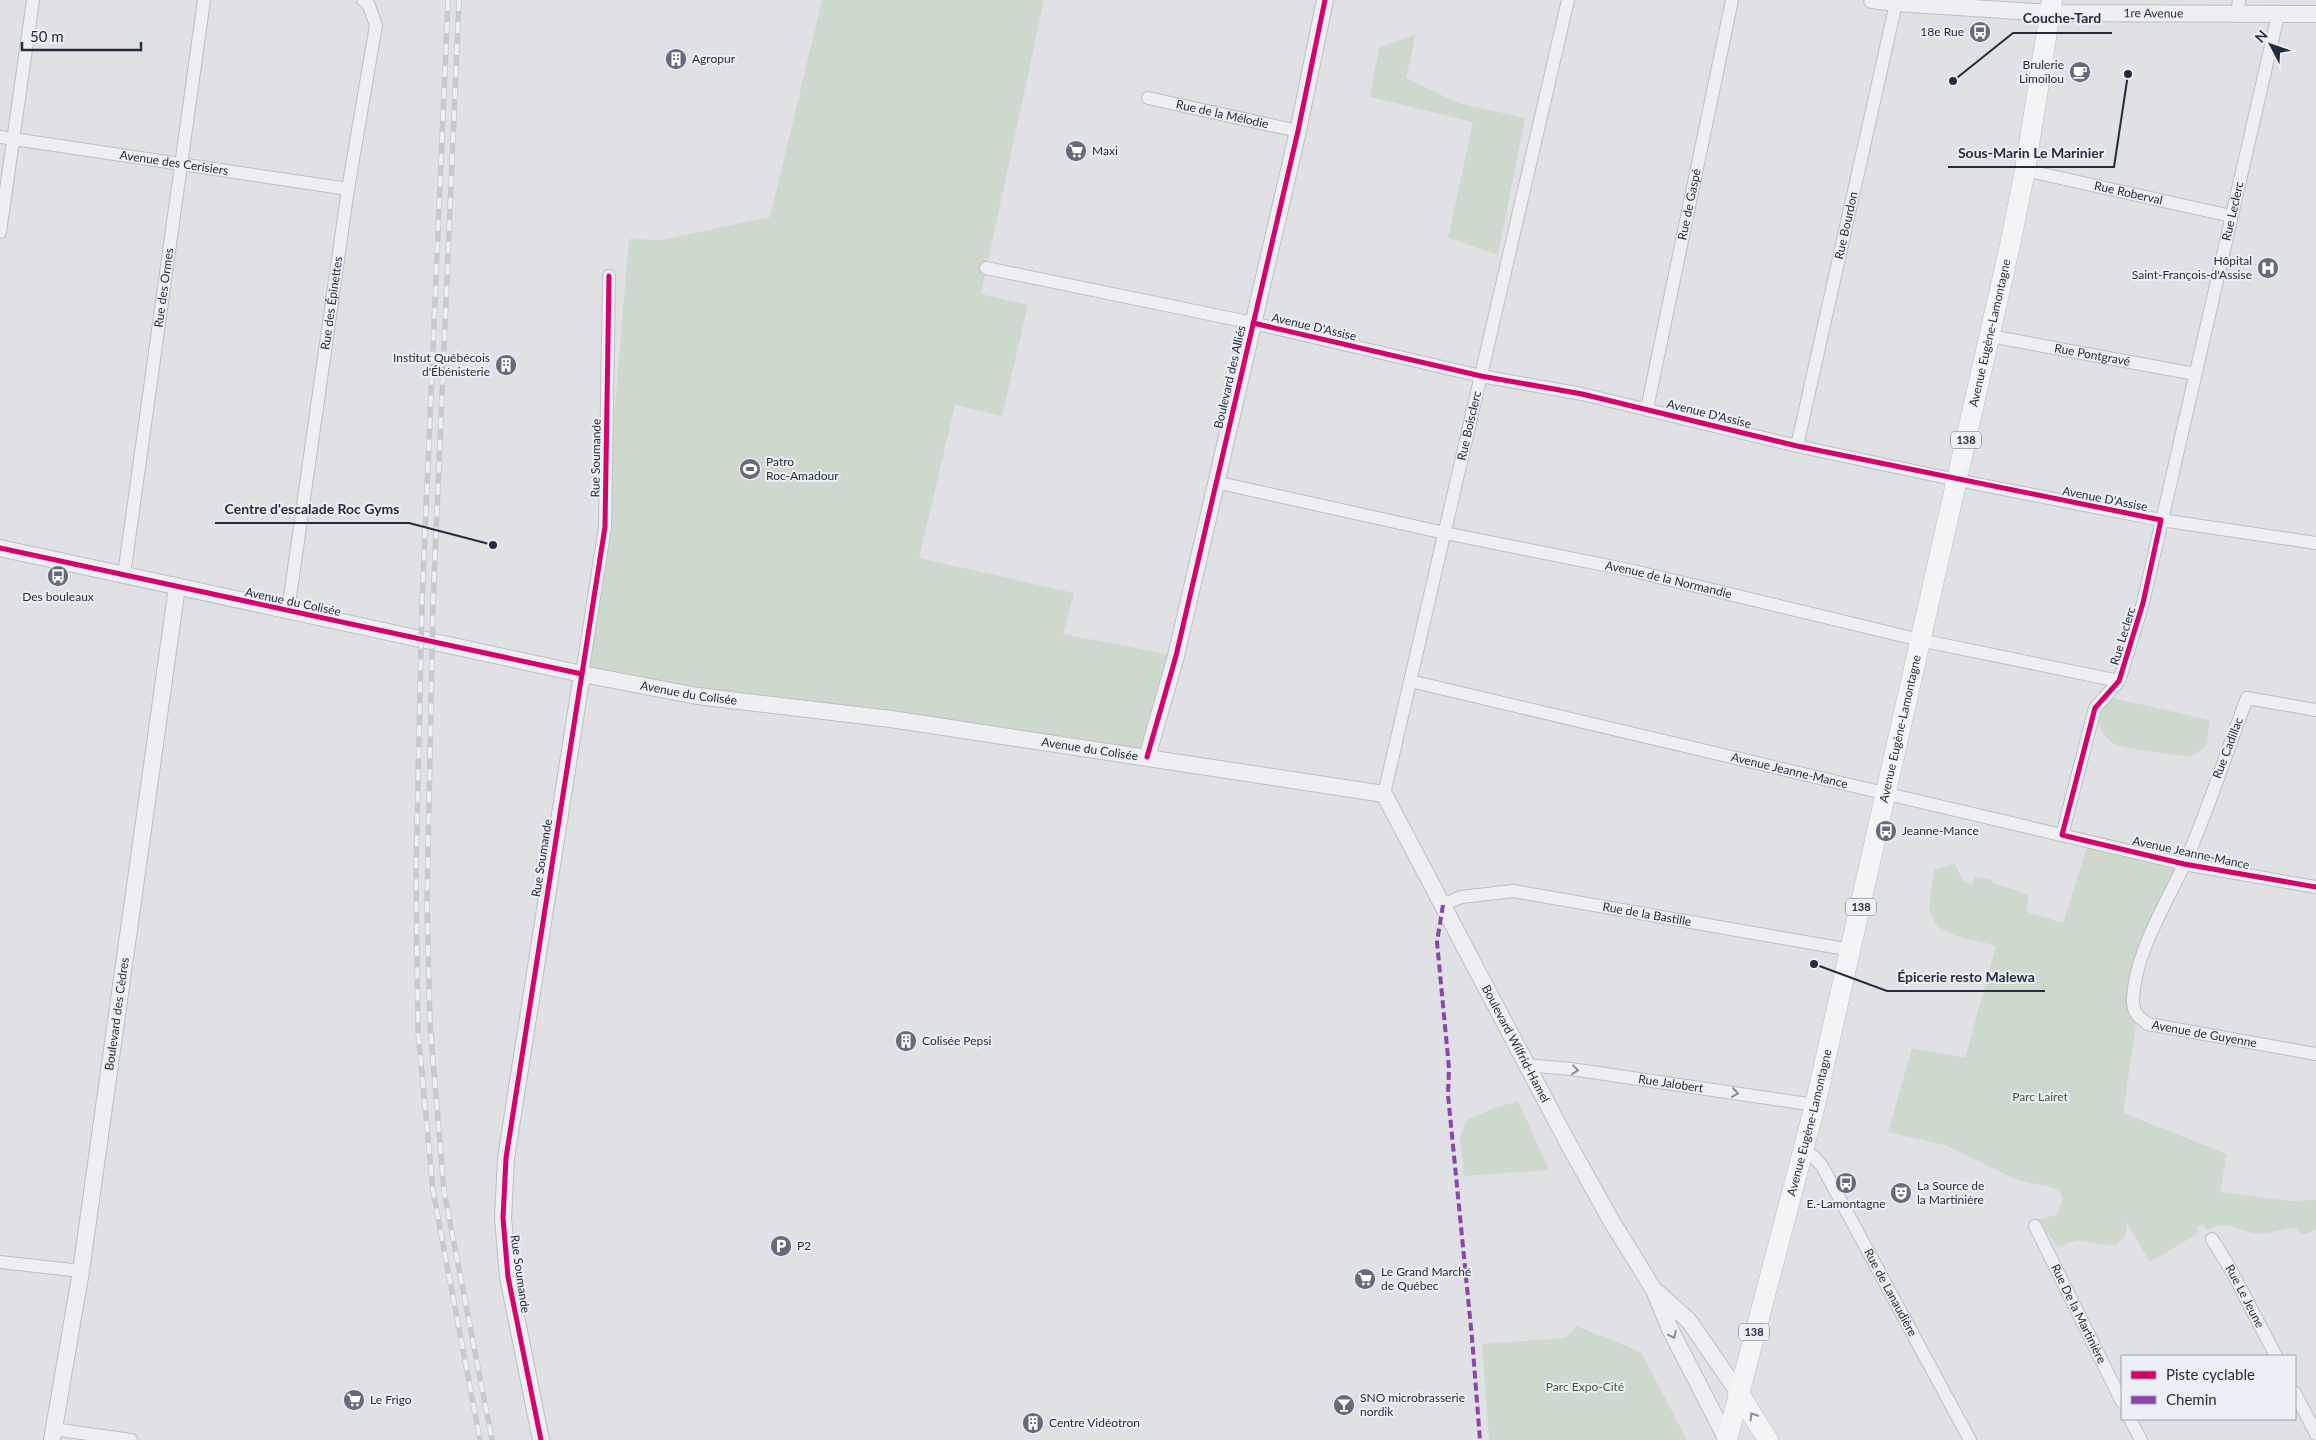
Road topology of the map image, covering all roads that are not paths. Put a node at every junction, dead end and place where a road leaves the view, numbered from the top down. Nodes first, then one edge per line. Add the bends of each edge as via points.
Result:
1 (33, 0) edge
2 (204, 0) edge
3 (363, 0) edge
4 (1326, 0) edge
5 (1568, 0) edge
6 (1732, 0) edge
7 (1876, 0) edge
8 (1896, 4) junction
9 (2051, 6) edge
10 (2238, 6) edge
11 (2316, 14) edge
12 (2278, 15) junction
13 (1148, 98) dead end
14 (1298, 131) junction
15 (6, 138) edge
16 (182, 164) junction
17 (2025, 170) junction
18 (348, 189) junction
19 (2231, 216) junction
20 (0, 232) edge
21 (986, 268) dead end
22 (609, 276) dead end
23 (1254, 323) junction
24 (1990, 336) junction
25 (2195, 374) junction
26 (1481, 376) junction
27 (1647, 409) junction
28 (1797, 446) junction
29 (1957, 480) junction
30 (1216, 482) junction
31 (2161, 520) junction
32 (1444, 533) junction
33 (2316, 543) edge
34 (0, 548) edge
35 (124, 575) junction
36 (177, 587) junction
37 (288, 611) junction
38 (1920, 640) junction
39 (582, 674) junction
40 (2120, 681) junction
41 (1410, 682) junction
42 (2316, 710) edge
43 (1147, 757) junction
44 (1384, 794) junction
45 (1885, 795) junction
46 (2062, 835) junction
47 (2184, 864) junction
48 (2316, 887) edge
49 (1443, 905) junction
50 (1851, 950) junction
51 (2316, 1054) edge
52 (1526, 1065) junction
53 (1815, 1105) junction
54 (1803, 1150) junction
55 (2035, 1226) dead end
56 (2212, 1239) dead end
57 (0, 1262) edge
58 (81, 1271) junction
59 (1654, 1290) junction
60 (2275, 1355) edge
61 (1738, 1392) junction
62 (2296, 1395) edge
63 (2121, 1400) edge
64 (2131, 1420) edge
65 (2316, 1434) edge
66 (53, 1435) edge
67 (1726, 1439) edge
68 (131, 1440) edge
69 (541, 1440) edge
70 (1768, 1440) edge
71 (1970, 1440) edge
72 (2141, 1440) edge

1 - 15 street
2 - 16 street, Rue des Ormes
3 - 18 street, Rue des Épinettes via 368,3 376,25
4 - 14 street, Boulevard des Alliés
5 - 26 street, Rue Boisclerc
6 - 27 street, Rue de Gaspé
7 - 8 street, 1re Avenue
8 - 9 street, 1re Avenue
8 - 28 street, Rue Bourdon
9 - 10 street, 1re Avenue
9 - 17 main road, Avenue Eugène-Lamontagne / 138
10 - 12 street, 1re Avenue
11 - 12 street, 1re Avenue
12 - 19 street, Rue Leclerc
13 - 14 street, Rue de la Mélodie
14 - 23 street, Boulevard des Alliés
15 - 16 street, Avenue des Cerisiers
15 - 20 street
16 - 18 street, Avenue des Cerisiers
16 - 35 street, Rue des Ormes
17 - 19 street, Rue Roberval
17 - 24 main road, Avenue Eugène-Lamontagne / 138
18 - 37 street, Rue des Épinettes
19 - 25 street, Rue Leclerc
21 - 23 street, Avenue D'Assise
22 - 39 street, Rue Soumande via 605,527
23 - 26 street, Avenue D'Assise
23 - 30 street, Boulevard des Alliés
24 - 25 street, Rue Pontgravé
24 - 29 main road, Avenue Eugène-Lamontagne / 138
25 - 31 street, Rue Leclerc
26 - 27 street, Avenue D'Assise
26 - 32 street, Rue Boisclerc
27 - 28 street, Avenue D'Assise
28 - 29 street, Avenue D'Assise
29 - 31 street, Avenue D'Assise
29 - 38 main road, Avenue Eugène-Lamontagne / 138
30 - 32 street, Avenue de la Normandie
30 - 43 street, Boulevard des Alliés via 1176,656
31 - 33 street, Avenue D'Assise
31 - 40 street, Rue Leclerc via 2143,604
32 - 38 street, Avenue de la Normandie via 1634,571
32 - 41 street, Rue Boisclerc
34 - 35 street, Avenue du Colisée
35 - 36 street, Avenue du Colisée
36 - 37 street, Avenue du Colisée
36 - 58 street, Boulevard des Cèdres
37 - 39 street, Avenue du Colisée
38 - 40 street, Avenue de la Normandie
38 - 45 main road, Avenue Eugène-Lamontagne / 138
39 - 43 street, Avenue du Colisée via 696,696 841,712
39 - 69 street, Rue Soumande via 506,1158 503,1218 508,1278
40 - 46 street, Rue Leclerc via 2095,708
41 - 44 street, Rue Boisclerc
41 - 45 street, Avenue Jeanne-Mance
42 - 47 street, Rue Cadillac via 2247,698
43 - 44 street, Avenue du Colisée
44 - 49 street, Boulevard Wilfrid-Hamel
45 - 46 street, Avenue Jeanne-Mance
45 - 50 main road, Avenue Eugène-Lamontagne / 138
46 - 47 street, Avenue Jeanne-Mance
47 - 48 street, Avenue Jeanne-Mance
47 - 51 street, Avenue de Guyenne via 2140,962 2133,998 2137,1017 2162,1028
49 - 50 street, Rue de la Bastille via 1461,897 1513,891
49 - 52 street, Boulevard Wilfrid-Hamel
50 - 53 main road, Avenue Eugène-Lamontagne / 138
52 -> 53 street, Rue Jalobert
52 - 59 street, Boulevard Wilfrid-Hamel via 1612,1222
53 - 54 main road, Avenue Eugène-Lamontagne / 138
54 - 61 main road, Avenue Eugène-Lamontagne / 138
54 - 71 street, Rue de Lanaudière via 1822,1166
55 - 63 street, Rue De la Martinière
56 - 60 street, Rue Le Jeune
57 - 58 street
58 - 66 street, Boulevard des Cèdres
59 - 61 street, Boulevard Wilfrid-Hamel via 1689,1322
59 -> 67 street, Boulevard Wilfrid-Hamel via 1670,1329
61 - 67 main road, Avenue Eugène-Lamontagne / 138
70 -> 61 main road, Boulevard Wilfrid-Hamel
62 - 65 street
64 - 72 street
66 - 68 street

